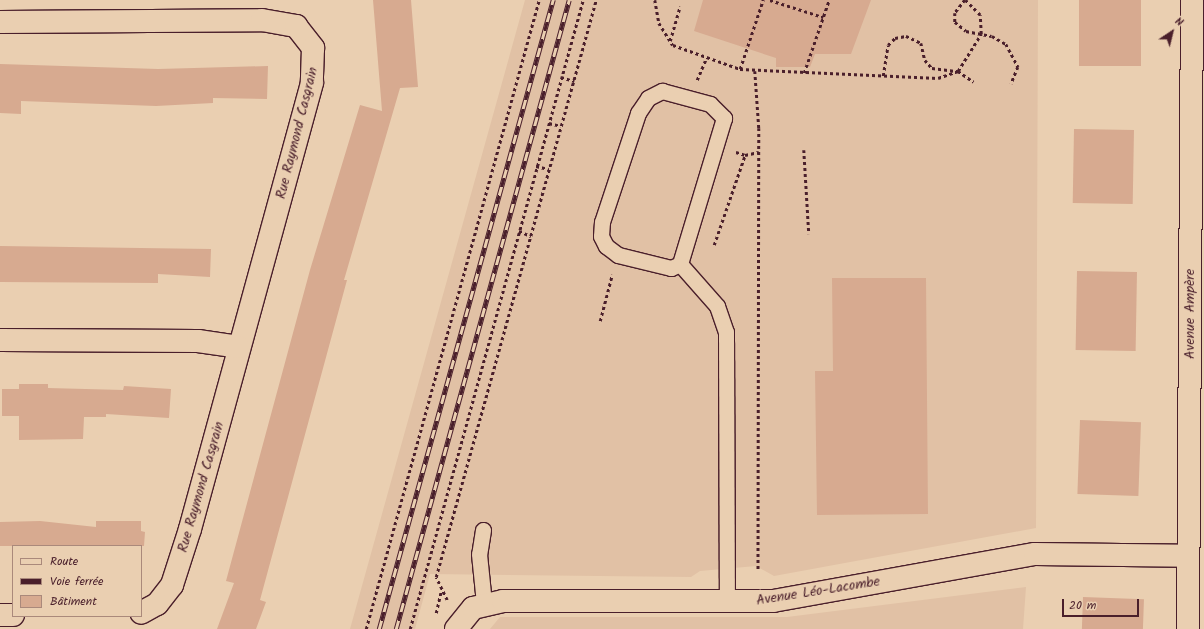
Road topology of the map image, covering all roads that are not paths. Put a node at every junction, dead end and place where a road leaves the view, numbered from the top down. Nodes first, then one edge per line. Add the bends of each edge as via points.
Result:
1 (1192, 0) edge
2 (0, 22) edge
3 (1198, 105) edge
4 (680, 264) junction
5 (0, 340) edge
6 (239, 347) junction
7 (483, 530) dead end
8 (1188, 556) junction
9 (727, 603) junction
10 (484, 604) junction
11 (142, 612) edge
12 (0, 615) edge
13 (12, 615) edge
14 (456, 629) edge
15 (1188, 629) edge

1 - 3 street, Avenue Ampère
2 - 6 street, Rue Raymond Casgrain via 249,19 290,23 306,35 313,48 313,76
3 - 8 street, Avenue Ampère
4 - 4 lane via 724,118 710,104 662,91 648,98 638,112 602,222 601,236 606,246 618,255 665,268
4 - 9 lane via 717,306 726,332
5 - 6 street via 198,341
6 - 11 street, Rue Raymond Casgrain via 172,585 157,604
7 - 10 lane via 478,554
8 - 9 street, Avenue Léo-Lacombe via 1046,553 785,599
8 - 15 street, Avenue Ampère
9 - 10 street, Avenue Léo-Lacombe
10 - 14 street, Avenue Léo-Lacombe via 468,612
12 - 13 street

